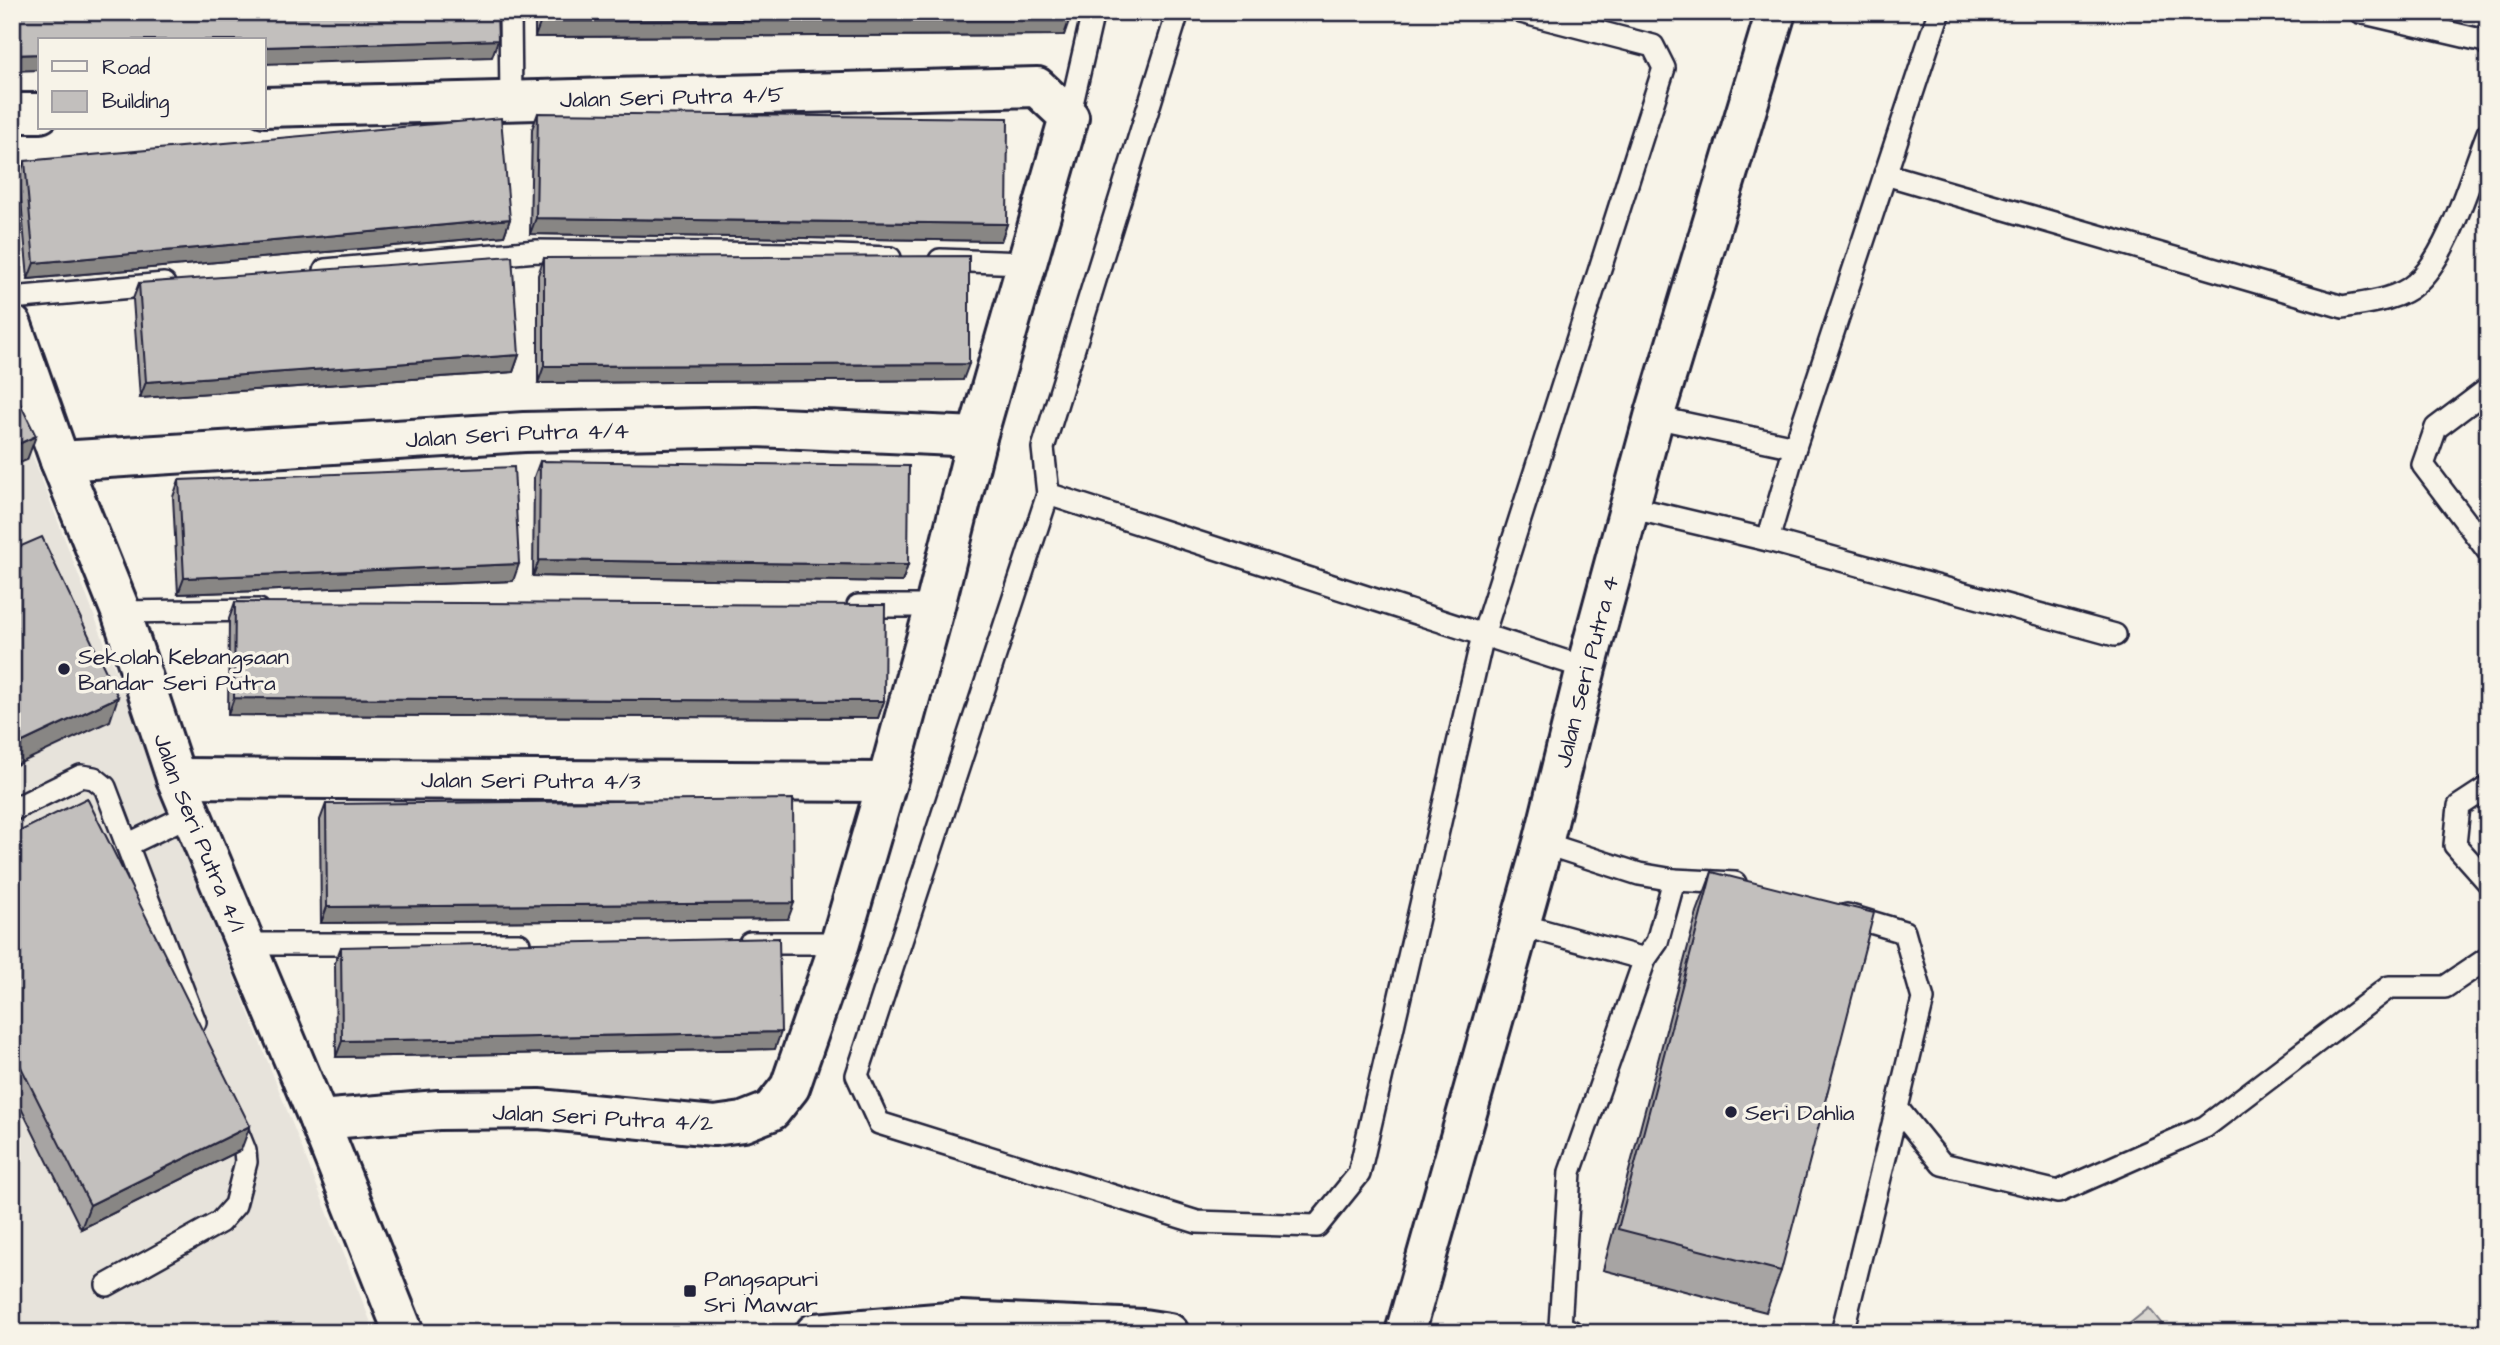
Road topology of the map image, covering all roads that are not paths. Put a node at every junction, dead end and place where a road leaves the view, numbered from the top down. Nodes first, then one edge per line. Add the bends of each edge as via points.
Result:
1 (510, 12) edge
2 (1093, 12) edge
3 (1178, 12) edge
4 (1521, 12) edge
5 (1776, 12) edge
6 (1939, 12) edge
7 (2360, 12) edge
8 (2488, 45) edge
9 (510, 101) junction
10 (266, 107) edge
11 (12, 113) edge
12 (38, 113) edge
13 (1069, 117) junction
14 (2488, 133) edge
15 (1885, 174) junction
16 (1027, 263) junction
17 (302, 272) edge
18 (178, 283) edge
19 (12, 298) edge
20 (12, 325) edge
21 (2488, 388) edge
22 (1654, 417) junction
23 (977, 437) junction
24 (1795, 447) junction
25 (60, 461) junction
26 (1048, 494) junction
27 (1629, 507) junction
28 (1768, 540) junction
29 (2488, 551) edge
30 (840, 606) edge
31 (935, 606) junction
32 (274, 610) edge
33 (121, 612) junction
34 (1483, 635) junction
35 (2115, 635) dead end
36 (1586, 668) junction
37 (176, 778) junction
38 (887, 782) junction
39 (2488, 787) edge
40 (12, 810) edge
41 (191, 814) junction
42 (1543, 843) junction
43 (127, 845) junction
44 (1674, 880) junction
45 (2488, 882) edge
46 (1755, 887) edge
47 (1829, 910) edge
48 (1521, 925) junction
49 (729, 943) edge
50 (840, 943) junction
51 (244, 944) junction
52 (535, 944) edge
53 (2488, 958) edge
54 (1645, 959) junction
55 (201, 1036) edge
56 (225, 1100) edge
57 (1896, 1108) junction
58 (319, 1120) junction
59 (107, 1284) dead end
60 (404, 1333) edge
61 (815, 1333) edge
62 (1169, 1333) edge
63 (1405, 1333) edge
64 (1575, 1333) edge
65 (1842, 1333) edge

1 - 9 lane
2 - 13 lane
3 - 26 lane via 1043,449
4 - 34 lane via 1653,46 1664,68
5 - 22 street, Jalan Seri Putra 4
6 - 15 lane
7 - 8 lane
9 - 10 street, Jalan Seri Putra 4/5
9 - 13 street, Jalan Seri Putra 4/5 via 1037,87
11 - 12 street
13 - 16 street
14 - 15 lane via 2441,253 2415,285 2381,301 2343,307
15 - 24 lane
16 - 17 lane via 537,251
16 - 23 street
18 - 19 lane
20 - 25 street, Jalan Seri Putra 4/1
21 - 29 lane via 2436,428 2423,464
22 - 24 lane
22 - 27 street, Jalan Seri Putra 4
23 - 25 street, Jalan Seri Putra 4/4 via 757,427 524,432
23 - 31 street
24 - 28 lane
25 - 33 street, Jalan Seri Putra 4/1
26 - 34 lane
26 - 34 lane via 857,1075 879,1123 1197,1222 1317,1226 1359,1174
27 - 28 lane
27 - 36 street, Jalan Seri Putra 4
28 - 35 lane
30 - 31 lane
31 - 38 street
32 - 33 lane
33 - 37 street, Jalan Seri Putra 4/1
34 - 36 lane
36 - 42 street, Jalan Seri Putra 4
37 - 38 street, Jalan Seri Putra 4/3
37 - 41 street, Jalan Seri Putra 4/1
38 - 50 street
39 - 45 lane via 2459,806 2455,845
40 - 43 lane via 81,776 94,778 105,787
41 - 43 lane
41 - 51 street, Jalan Seri Putra 4/1
42 - 44 lane via 1639,874
42 - 48 street, Jalan Seri Putra 4
43 - 55 lane
44 - 46 lane
44 - 54 lane via 1657,942
47 - 57 lane via 1904,932 1923,999
48 - 54 lane
48 - 63 street, Jalan Seri Putra 4
49 - 50 lane
50 - 58 street, Jalan Seri Putra 4/2 via 790,1087 771,1111 743,1122 714,1126 538,1109 438,1110
51 - 52 lane
51 - 58 street, Jalan Seri Putra 4/1
53 - 57 lane via 2445,988 2389,987 2205,1127 2059,1192 1942,1164
54 - 64 lane via 1570,1172 1560,1326
56 - 59 lane via 245,1151 235,1205 220,1222
57 - 65 lane
58 - 60 street, Jalan Seri Putra 4/1
61 - 62 street via 961,1321

